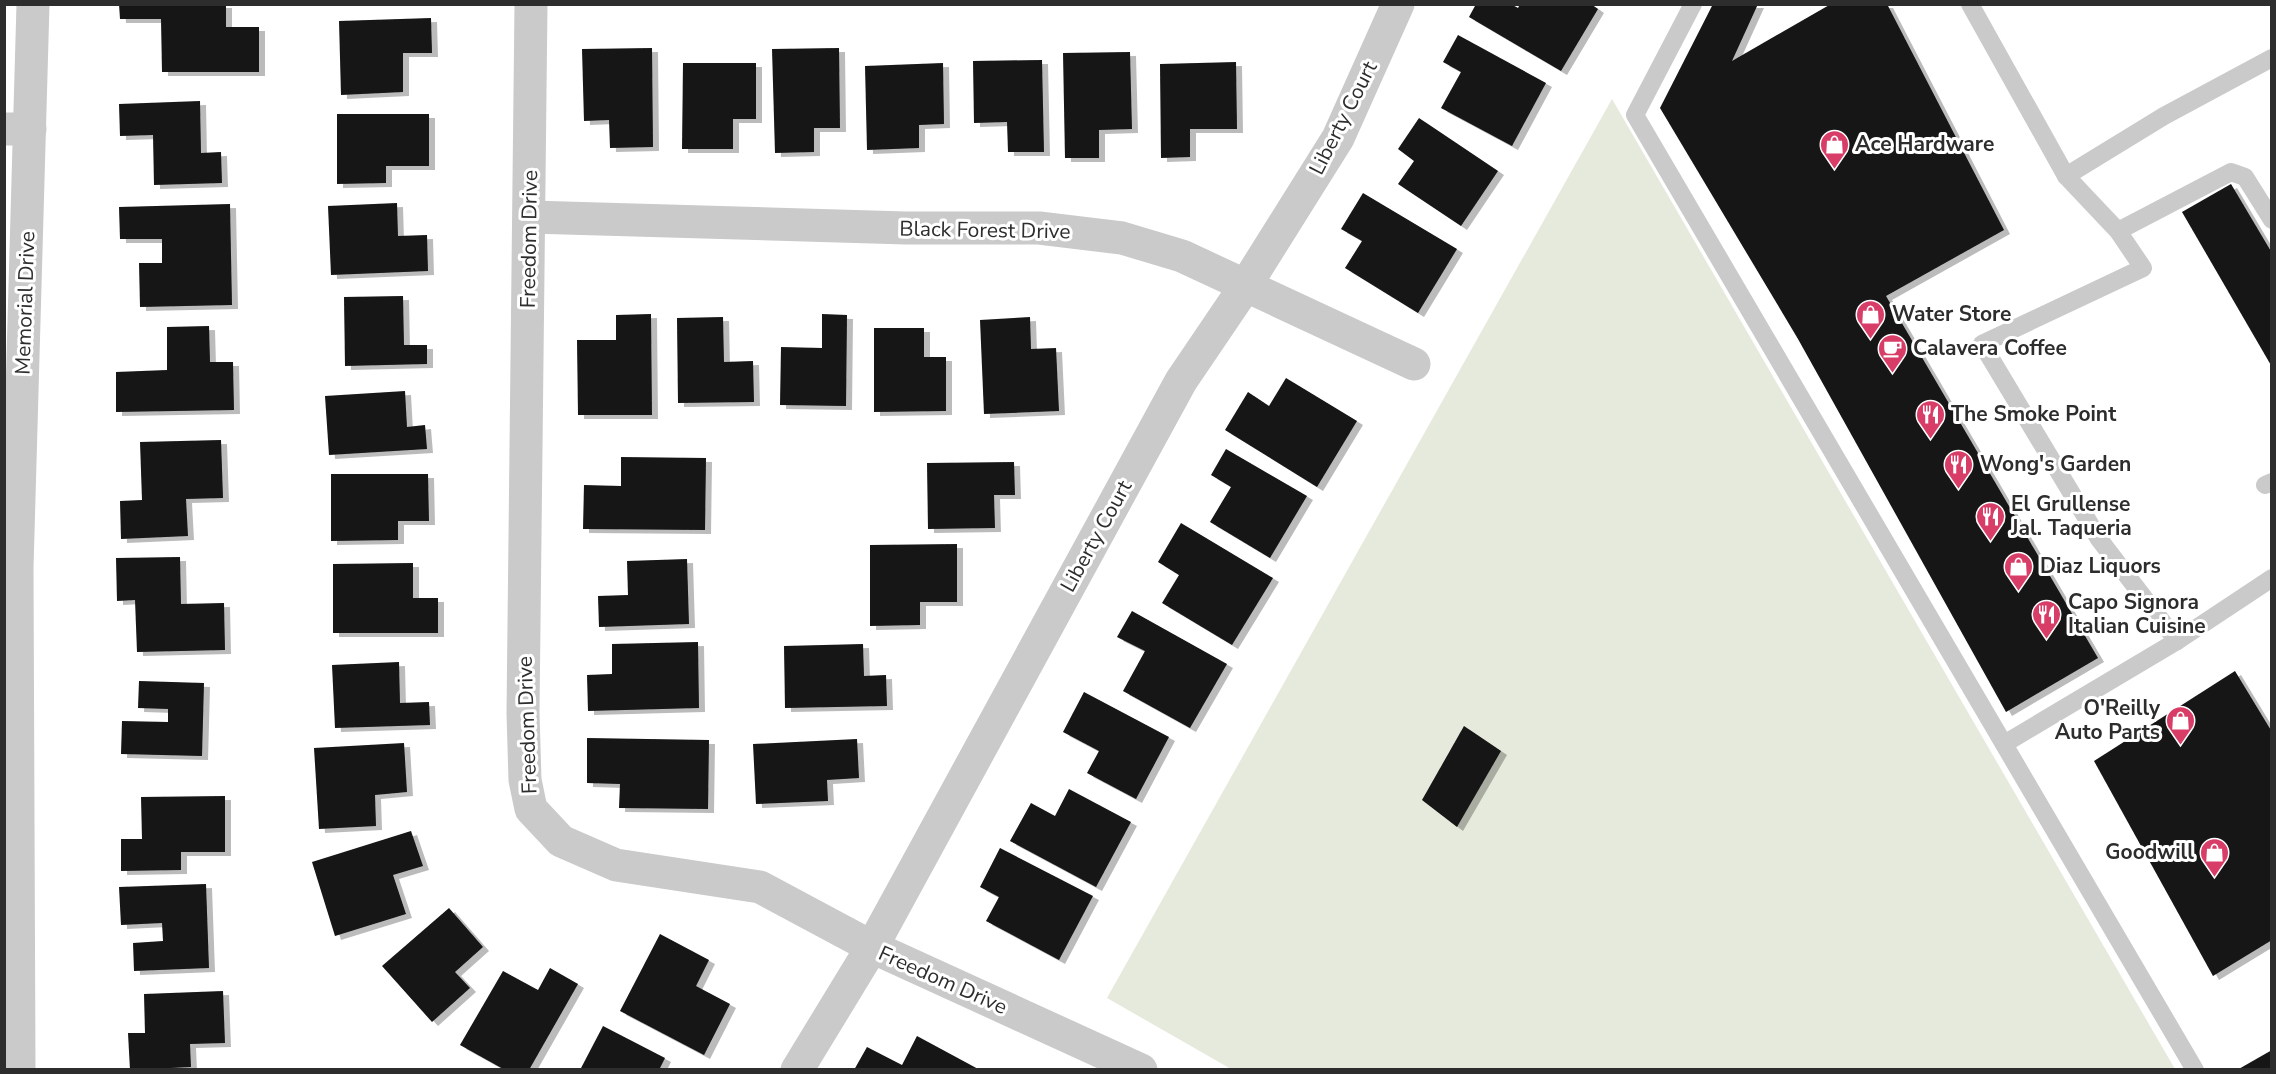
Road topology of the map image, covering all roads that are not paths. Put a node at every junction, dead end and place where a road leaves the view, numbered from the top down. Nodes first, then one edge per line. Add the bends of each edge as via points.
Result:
1 (33, 4) edge
2 (531, 4) edge
3 (1398, 4) edge
4 (1693, 4) edge
5 (1970, 4) edge
6 (2271, 58) edge
7 (17, 129) edge
8 (2066, 176) junction
9 (530, 217) junction
10 (2271, 220) edge
11 (2118, 231) junction
12 (1244, 288) junction
13 (1413, 364) dead end
14 (11, 567) edge
15 (2271, 581) edge
16 (2177, 641) junction
17 (2004, 744) junction
18 (872, 948) junction
19 (14, 1059) edge
20 (797, 1070) edge
21 (1141, 1070) edge
22 (2195, 1070) edge

1 - 7 street, Memorial Drive
2 - 9 street, Freedom Drive
3 - 12 street, Liberty Court via 1338,138
4 - 17 lane via 1635,115
5 - 8 lane
6 - 8 lane via 2164,116
7 - 14 street, Memorial Drive
8 - 11 lane
9 - 12 street, Black Forest Drive via 1039,228 1122,238 1182,256
9 - 18 street, Freedom Drive via 523,713 525,780 531,809 561,841 616,865 759,887
10 - 11 lane via 2245,177 2231,172
11 - 16 lane via 2143,268 1982,344 2099,539
12 - 13 street, Black Forest Drive
12 - 18 street, Liberty Court via 1181,381
14 - 19 street, Memorial Drive
15 - 16 lane
16 - 17 lane
17 - 22 lane
18 - 20 street, Liberty Court
18 - 21 street, Freedom Drive

